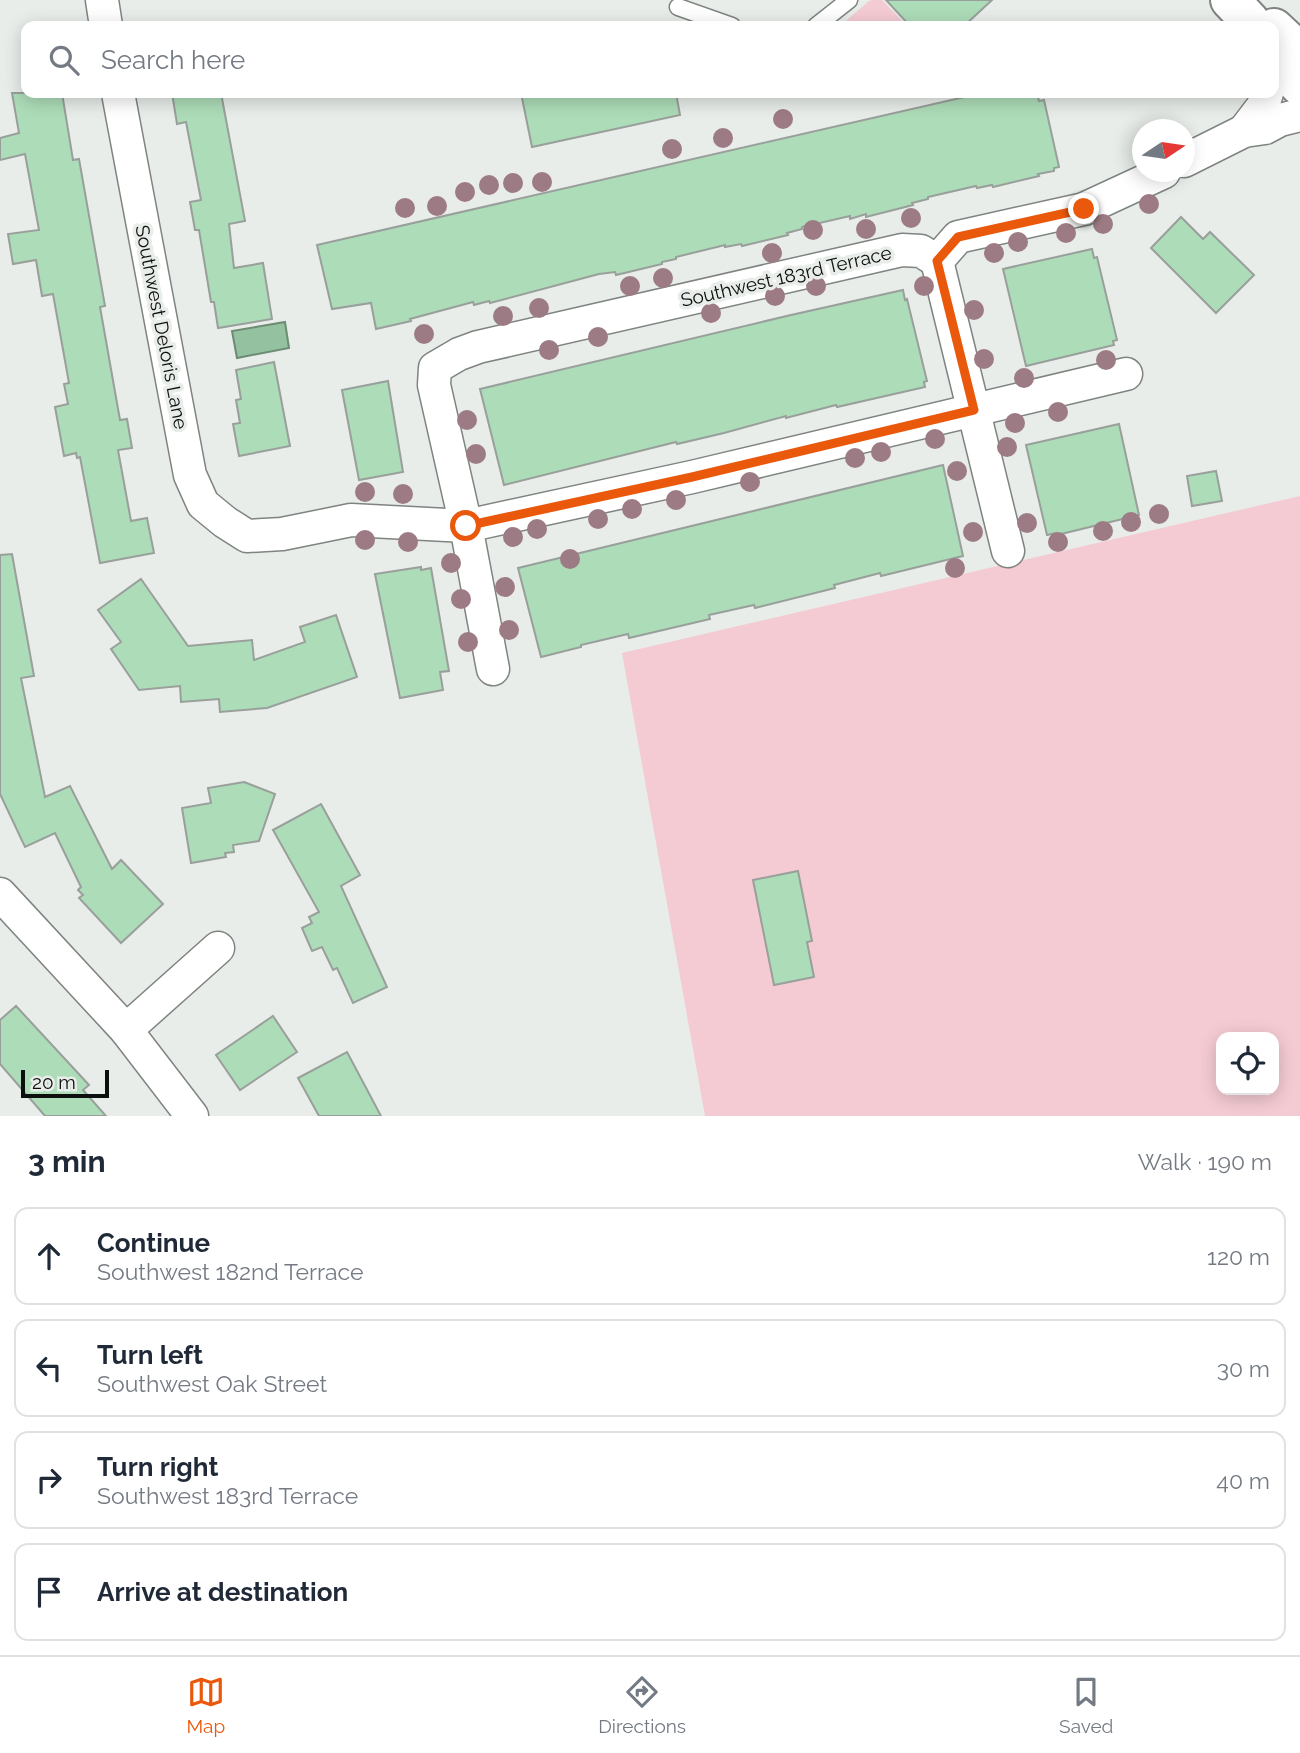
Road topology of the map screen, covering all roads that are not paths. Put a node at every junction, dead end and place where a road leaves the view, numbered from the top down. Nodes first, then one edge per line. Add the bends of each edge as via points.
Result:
1 (102, 0) edge
2 (849, 0) edge
3 (678, 7) dead end
4 (105, 21) edge
5 (718, 21) edge
6 (822, 21) edge
7 (1279, 37) edge
8 (1300, 52) edge
9 (1279, 66) edge
10 (1300, 86) edge
11 (119, 98) edge
12 (1265, 98) edge
13 (1300, 115) edge
14 (1244, 131) junction
15 (1195, 156) edge
16 (1142, 182) edge
17 (937, 261) junction
18 (1126, 374) dead end
19 (974, 410) junction
20 (466, 526) junction
21 (1008, 551) dead end
22 (493, 669) dead end
23 (0, 894) edge
24 (218, 948) dead end
25 (126, 1030) junction
26 (192, 1116) edge

1 - 4 street
2 - 6 lane
3 - 5 lane
7 - 8 main road
9 - 10 main road
11 - 20 street, Southwest Deloris Lane via 190,475 203,504 247,536 351,520
12 - 14 street
13 - 14 street
14 - 15 street
16 - 17 street via 1084,209 958,237
17 - 19 street
17 - 20 street, Southwest 183rd Terrace via 921,251 902,250 459,355 435,369 433,385
18 - 19 street
19 - 20 street
19 - 21 street
20 - 22 street
23 - 25 street
24 - 25 street
25 - 26 street

